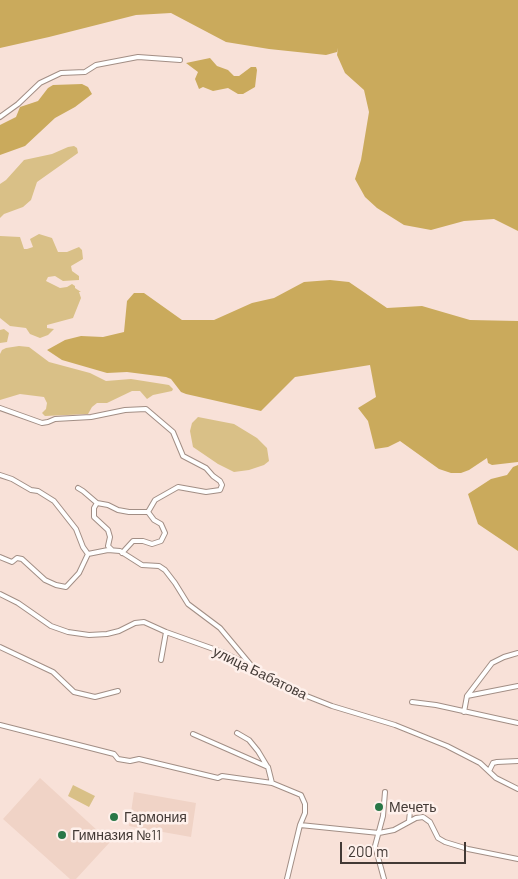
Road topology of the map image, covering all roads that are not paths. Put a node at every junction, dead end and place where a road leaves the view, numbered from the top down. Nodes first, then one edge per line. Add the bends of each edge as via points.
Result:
1 (180, 60) dead end
2 (0, 117) edge
3 (0, 408) edge
4 (0, 475) edge
5 (78, 488) dead end
6 (97, 503) junction
7 (148, 512) junction
8 (112, 550) junction
9 (122, 553) junction
10 (88, 554) junction
11 (0, 557) edge
12 (0, 594) edge
13 (166, 632) junction
14 (0, 647) edge
15 (518, 653) edge
16 (161, 660) dead end
17 (251, 666) junction
18 (518, 686) edge
19 (118, 691) dead end
20 (467, 696) junction
21 (412, 702) dead end
22 (464, 712) junction
23 (518, 723) edge
24 (0, 725) edge
25 (237, 733) dead end
26 (194, 734) dead end
27 (518, 762) edge
28 (268, 767) junction
29 (489, 771) junction
30 (272, 783) junction
31 (518, 789) edge
32 (385, 792) dead end
33 (410, 811) dead end
34 (409, 822) junction
35 (300, 826) junction
36 (379, 833) junction
37 (518, 859) edge
38 (287, 879) edge
39 (384, 879) edge

1 - 2 street via 138,57 96,66 85,72 61,73 40,83
3 - 7 street via 42,422 146,409 173,432 183,456 206,468 222,485 220,490 206,492 178,487 155,500
4 - 10 street via 45,494 54,502 76,529
5 - 6 street
6 - 7 street via 129,512
6 - 8 street via 94,517 108,530 108,546
7 - 9 street via 166,533 161,541 152,544 133,541
8 - 9 street
8 - 10 street
9 - 17 street via 142,565 159,566 165,570 188,604 220,628
10 - 11 street via 79,573 66,587 46,580 22,559 12,562
12 - 13 street, улица Бабатова via 51,626 68,632 108,634 139,622
13 - 16 street
13 - 17 street, улица Бабатова
14 - 19 street via 53,672 74,692 95,698
15 - 20 street via 492,663
17 - 29 street, улица Бабатова via 270,680 294,691 446,746
18 - 20 street
20 - 22 street
21 - 22 street
22 - 23 street
24 - 30 street via 114,754 118,759 139,759 218,778
25 - 28 street via 249,740
26 - 28 street
27 - 29 street via 493,763
28 - 30 street
29 - 31 street, улица Бабатова
30 - 35 street via 301,794 305,808
32 - 36 street
33 - 34 street
34 - 36 street
34 - 37 street via 424,817 438,838 453,845
35 - 36 street
35 - 38 street
36 - 39 street via 374,846

